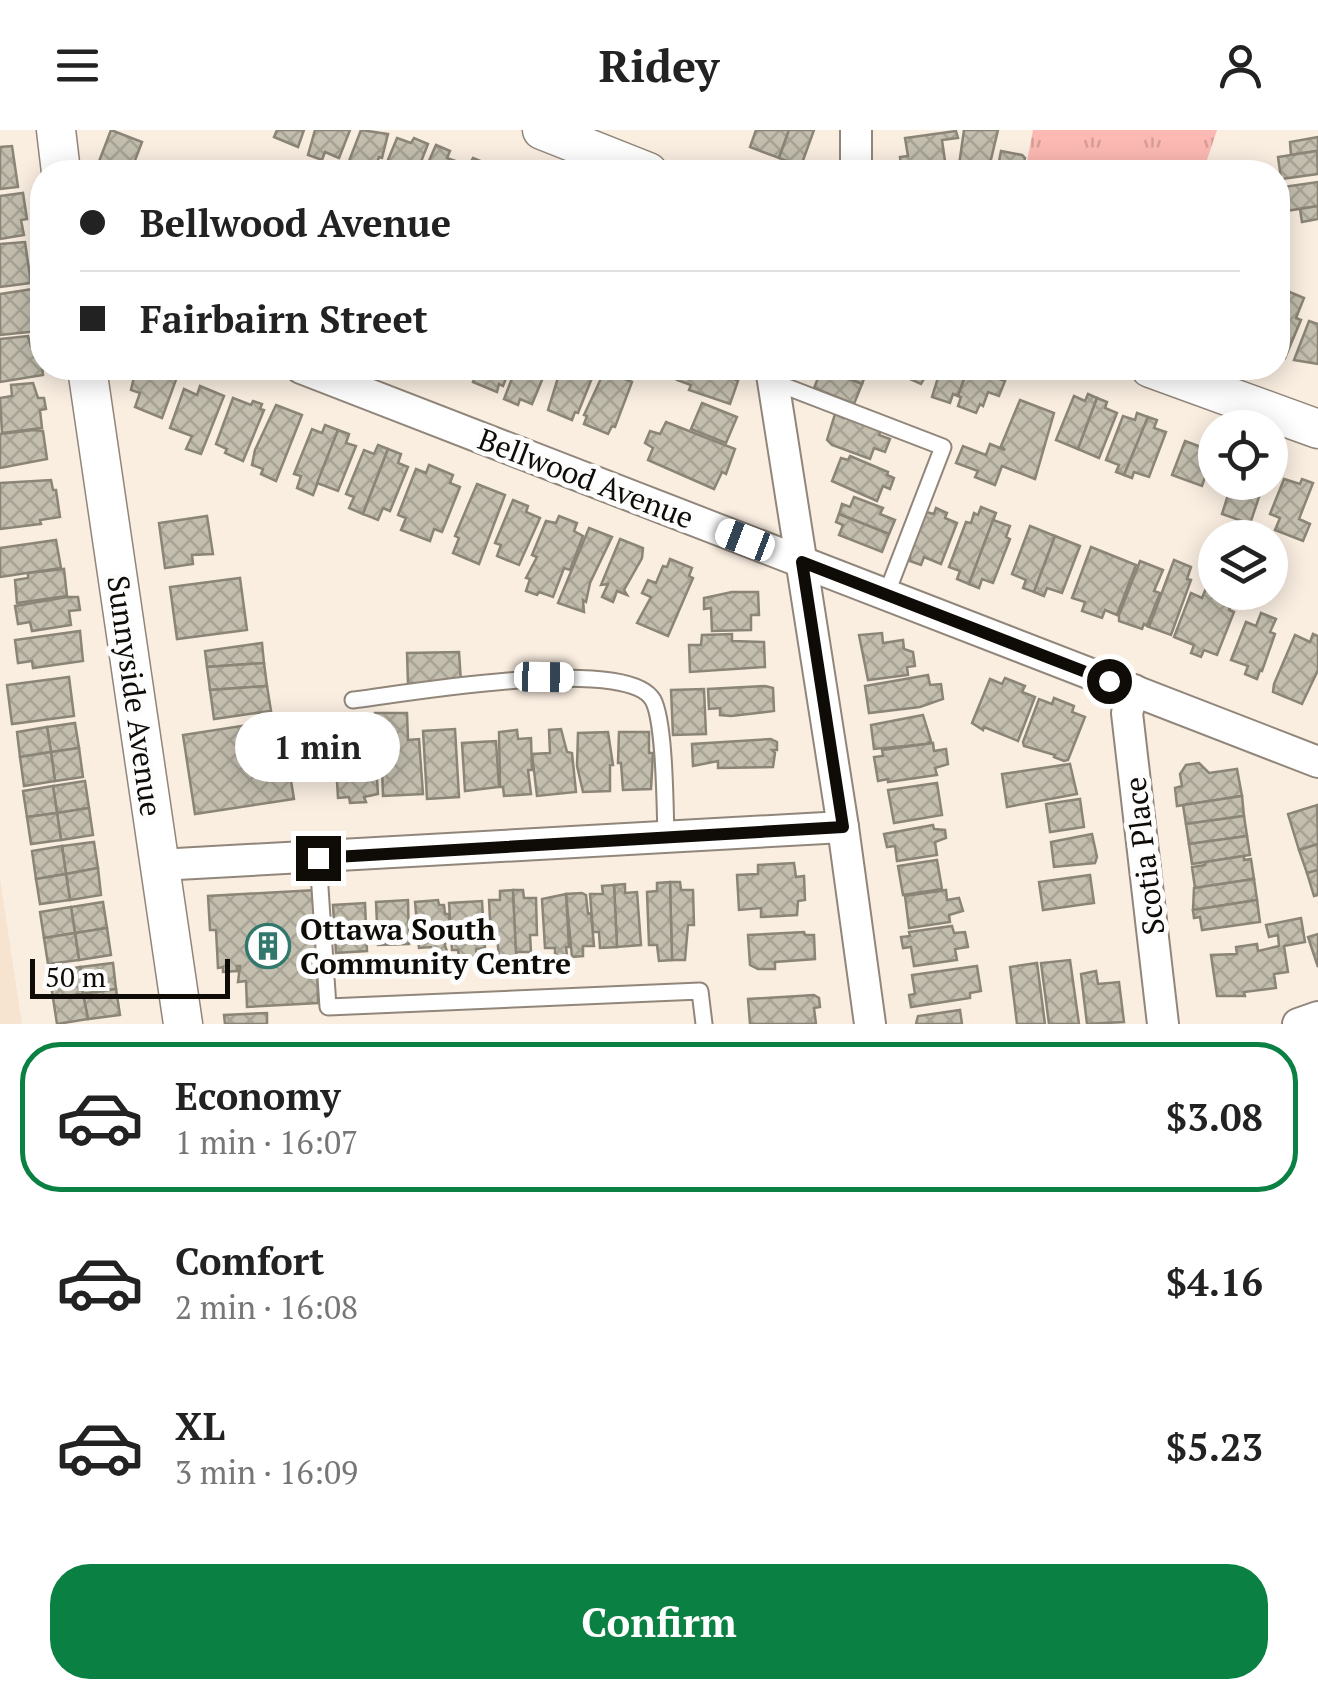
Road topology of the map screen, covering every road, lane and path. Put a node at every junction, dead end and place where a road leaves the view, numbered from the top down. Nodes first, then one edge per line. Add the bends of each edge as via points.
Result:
1 (56, 130) edge
2 (856, 130) edge
3 (556, 133) edge
4 (60, 160) edge
5 (620, 160) edge
6 (856, 160) edge
7 (89, 380) edge
8 (332, 380) edge
9 (773, 380) edge
10 (784, 380) edge
11 (1183, 380) edge
12 (1318, 429) edge
13 (802, 562) junction
14 (886, 595) junction
15 (1134, 690) junction
16 (353, 700) dead end
17 (1318, 762) edge
18 (843, 827) junction
19 (666, 837) junction
20 (318, 858) junction
21 (159, 865) junction
22 (1318, 1018) edge
23 (183, 1024) edge
24 (704, 1024) edge
25 (870, 1024) edge
26 (1164, 1024) edge
27 (1298, 1024) edge

1 - 4 street
2 - 6 street
3 - 5 street
7 - 21 street, Sunnyside Avenue
8 - 13 street, Bellwood Avenue
9 - 13 street
10 - 14 lane via 942,447
11 - 12 street
13 - 14 street, Bellwood Avenue
13 - 18 street
14 - 15 street, Bellwood Avenue
15 - 17 street, Bellwood Avenue
15 - 26 street, Scotia Place via 1127,713
16 - 19 lane via 544,677 627,682 652,700
18 - 19 street
18 - 25 street
19 - 20 street
20 - 21 street
20 - 24 lane via 328,1007 700,991
21 - 23 street, Sunnyside Avenue
22 - 27 street

